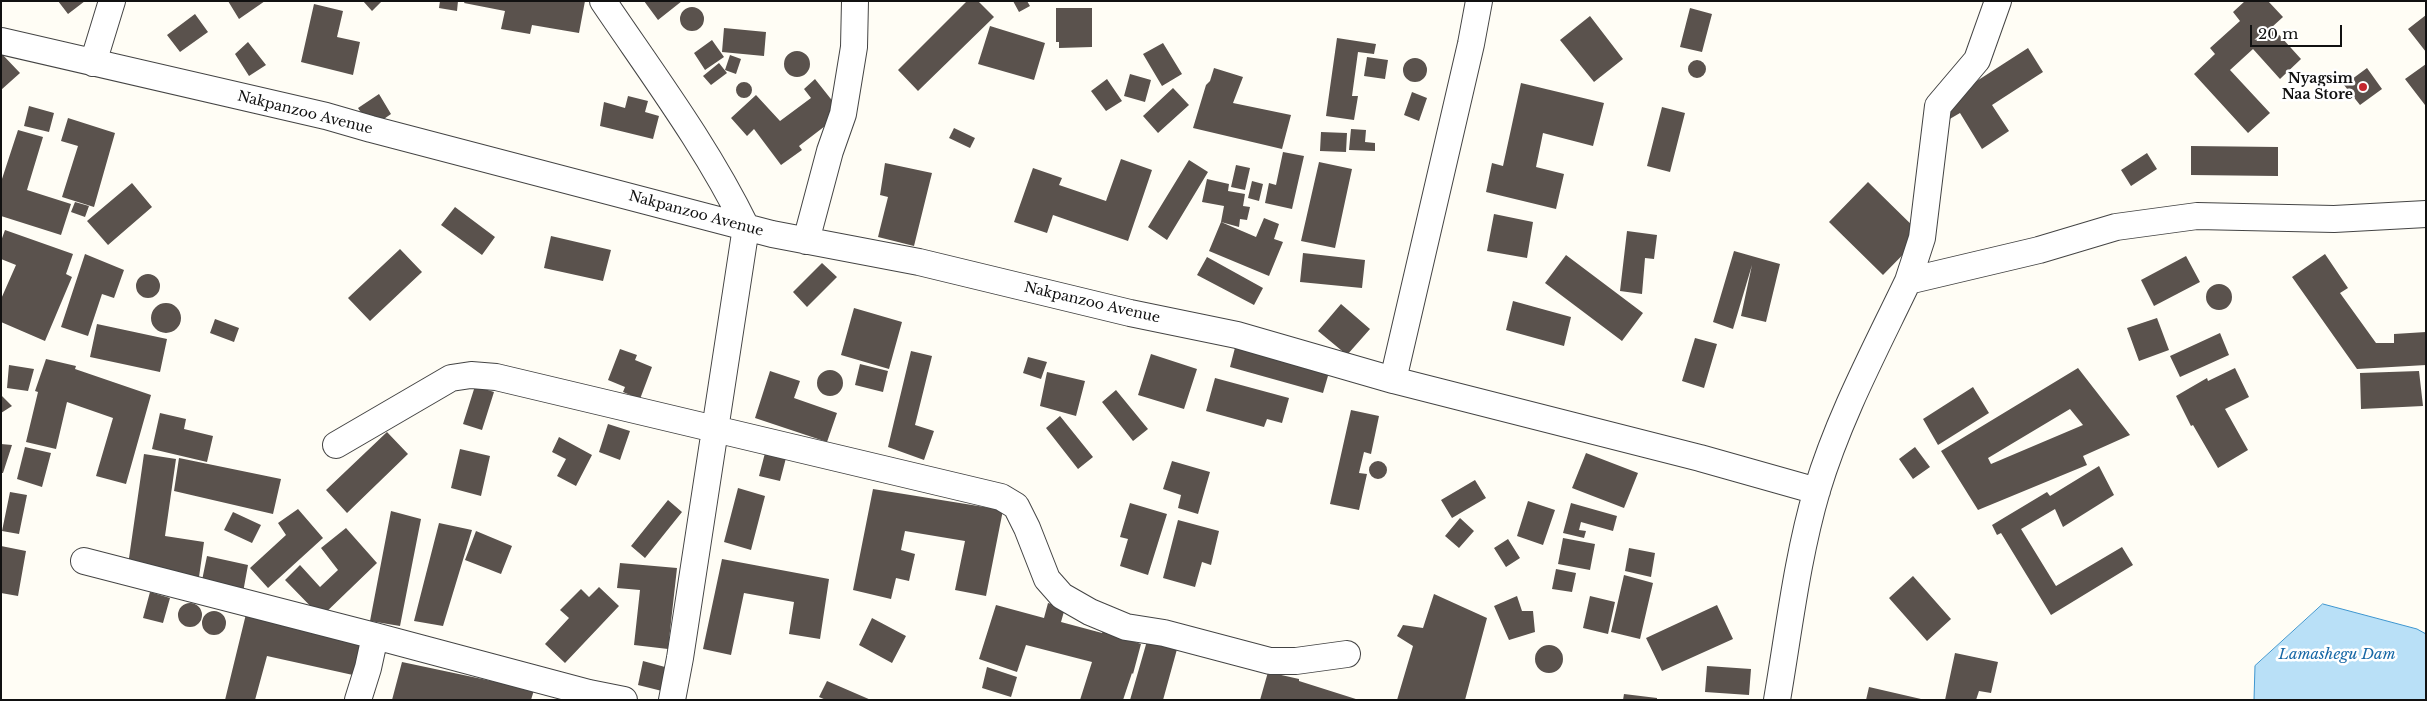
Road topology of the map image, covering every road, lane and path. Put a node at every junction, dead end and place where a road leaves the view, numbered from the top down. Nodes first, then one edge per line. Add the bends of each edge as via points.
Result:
1 (112, 1) edge
2 (603, 1) edge
3 (855, 1) edge
4 (1478, 1) edge
5 (1998, 1) edge
6 (1, 41) edge
7 (93, 63) junction
8 (2426, 214) edge
9 (746, 227) junction
10 (806, 241) junction
11 (1908, 282) junction
12 (1393, 380) junction
13 (716, 428) junction
14 (336, 445) dead end
15 (1816, 491) junction
16 (84, 561) dead end
17 (375, 636) junction
18 (1348, 654) dead end
19 (358, 700) edge
20 (624, 700) edge
21 (672, 700) edge
22 (1777, 700) edge

1 - 7 street
2 - 9 street via 730,194
3 - 10 street via 854,47 843,114
4 - 12 street via 1471,44
5 - 11 street via 1977,60 1938,106 1922,238
6 - 7 street, Nakpanzoo Avenue
7 - 9 street, Nakpanzoo Avenue via 326,116
8 - 11 street via 2334,219 2188,217 2116,227 2039,250
9 - 10 street, Nakpanzoo Avenue
9 - 13 street
10 - 12 street, Nakpanzoo Avenue via 919,262 1237,335
11 - 15 street via 1859,378
12 - 15 street, Nakpanzoo Avenue
13 - 14 street via 496,377 471,375 451,378
13 - 18 street via 1001,497 1016,506 1047,579 1062,596 1126,627 1164,633 1270,662
13 - 21 street
15 - 22 street via 1797,578
16 - 17 street
17 - 19 street
17 - 20 street

